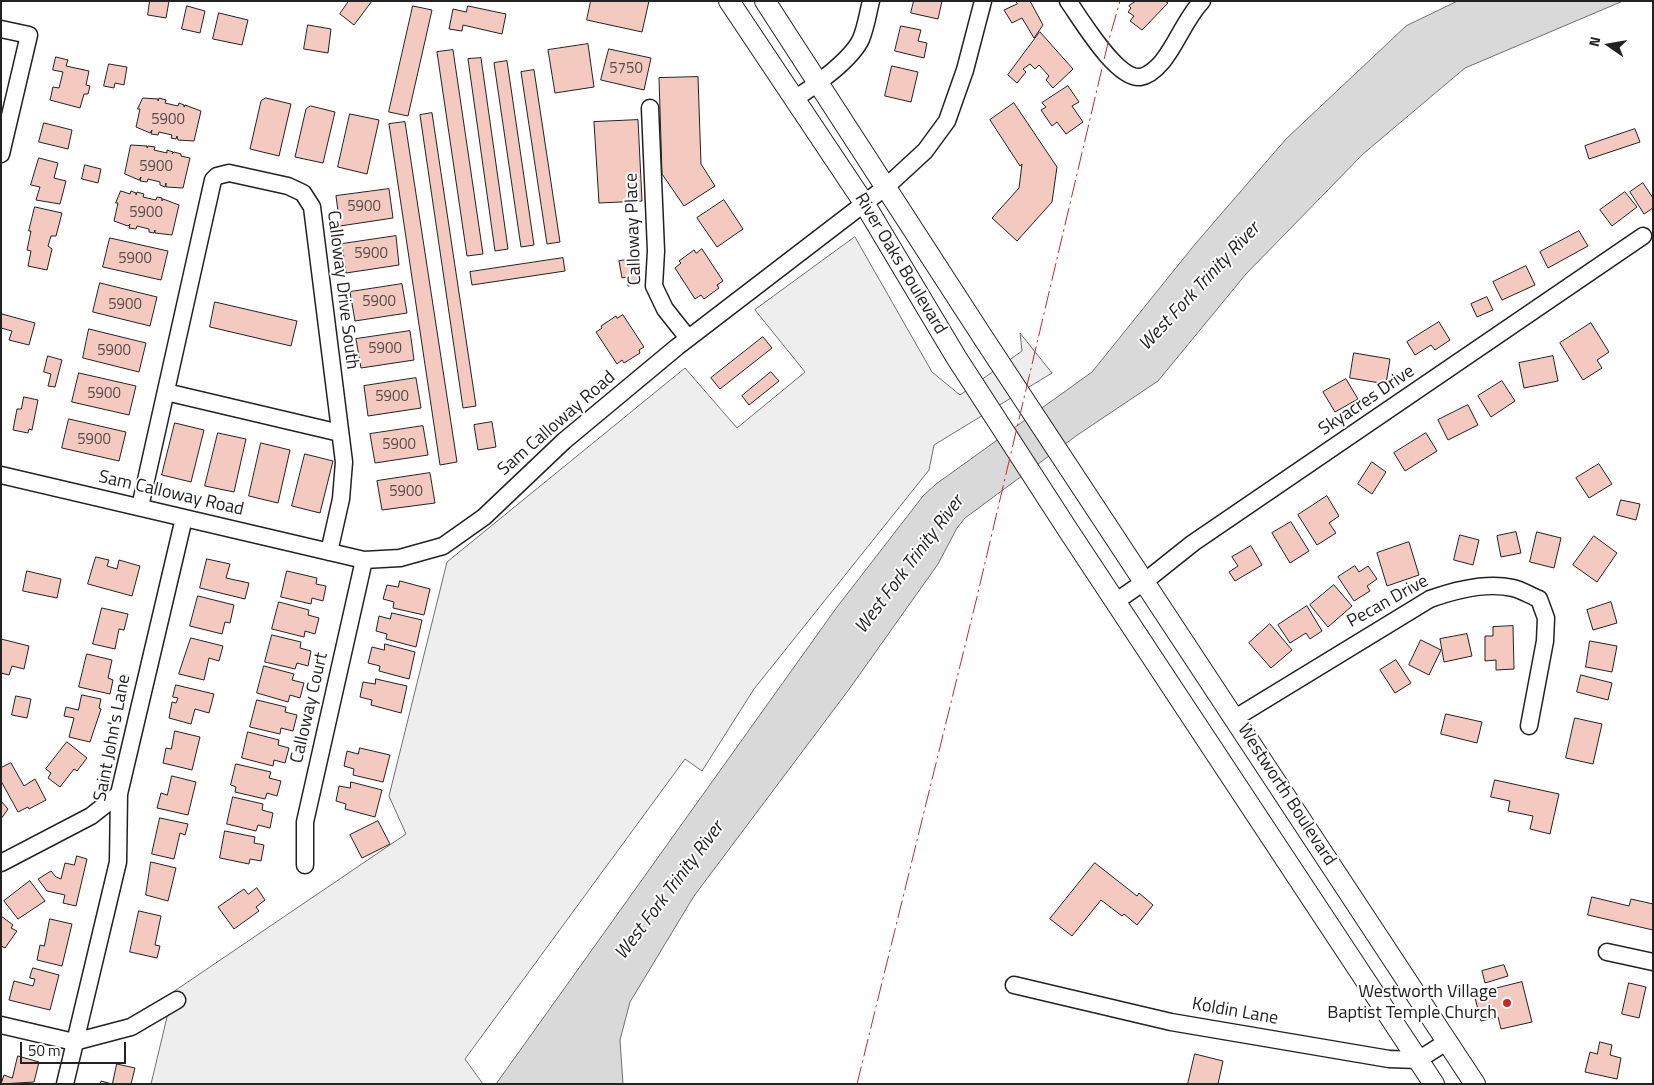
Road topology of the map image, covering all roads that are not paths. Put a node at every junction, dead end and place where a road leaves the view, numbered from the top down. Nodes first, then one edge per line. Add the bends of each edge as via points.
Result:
1 (729, 1) edge
2 (765, 1) edge
3 (871, 1) edge
4 (983, 1) edge
5 (1068, 1) edge
6 (1202, 1) edge
7 (1, 29) edge
8 (818, 82) junction
9 (796, 98) junction
10 (650, 108) dead end
11 (1, 154) edge
12 (887, 186) junction
13 (864, 204) junction
14 (1643, 236) dead end
15 (688, 338) junction
16 (166, 392) junction
17 (340, 433) junction
18 (1, 475) edge
19 (1095, 506) joint
20 (140, 507) junction
21 (184, 518) junction
22 (1068, 530) joint
23 (329, 552) junction
24 (364, 560) junction
25 (1144, 582) junction
26 (1115, 602) junction
27 (1235, 718) junction
28 (1530, 726) dead end
29 (119, 794) junction
30 (1, 863) edge
31 (305, 865) dead end
32 (1607, 952) dead end
33 (1653, 962) edge
34 (1014, 986) dead end
35 (176, 1000) dead end
36 (1, 1025) edge
37 (1448, 1041) junction
38 (74, 1042) junction
39 (1418, 1060) junction
40 (65, 1084) edge
41 (1434, 1084) edge
42 (1475, 1084) edge

1 - 9 main road, River Oaks Boulevard
2 - 8 main road, River Oaks Boulevard
3 - 8 street via 856,49
4 - 12 street, Sam Calloway Road via 965,70 947,121 925,150
5 - 6 street via 1105,53 1122,71 1138,77 1146,75 1162,62
7 - 11 street via 30,35
8 - 9 street
8 - 12 main road, River Oaks Boulevard
9 - 13 main road, River Oaks Boulevard
10 - 15 street, Calloway Place via 656,251 654,286 665,309
12 - 13 street, Sam Calloway Road
12 - 19 main road, River Oaks Boulevard
13 - 15 street, Sam Calloway Road
13 - 22 main road, River Oaks Boulevard via 956,357
14 - 25 street, Skyacres Drive via 1192,543
15 - 24 street, Sam Calloway Road via 564,441 484,517 443,546 400,558
16 - 17 street
16 - 17 street, Calloway Drive South via 213,180 229,173 288,186 307,198 315,220
16 - 20 street, Calloway Drive South
17 - 23 street, Calloway Drive South via 344,462 341,499
18 - 20 street, Sam Calloway Road
19 - 25 main road, Westworth Boulevard
20 - 21 street, Sam Calloway Road
21 - 23 street, Sam Calloway Road
21 - 29 street, Saint John's Lane
22 - 26 main road, Westworth Boulevard
23 - 24 street, Sam Calloway Road
24 - 31 street, Calloway Court via 305,822
25 - 26 street, Skyacres Drive
25 - 27 main road, Westworth Boulevard
26 - 39 main road, Westworth Boulevard
27 - 28 street, Pecan Drive via 1430,599 1483,587 1513,588 1539,599 1546,618
27 - 37 main road, Westworth Boulevard
29 - 30 street via 91,816
29 - 38 street, Saint John's Lane via 118,862
32 - 33 street
34 - 39 street, Koldin Lane via 1171,1022
35 - 38 street via 131,1027
36 - 38 street
37 - 39 street
37 - 42 main road, Westworth Boulevard
38 - 40 street, Saint John's Lane
39 - 41 main road, Westworth Boulevard

